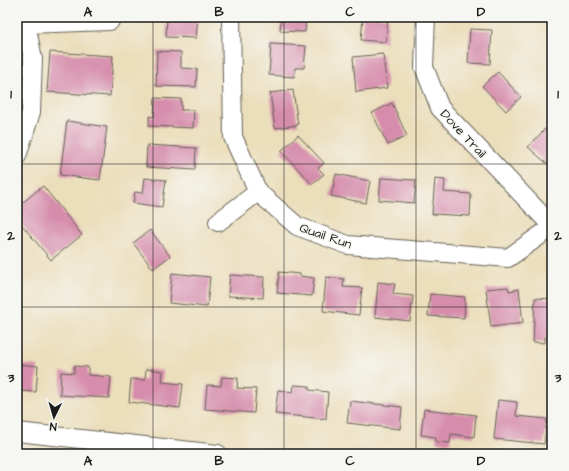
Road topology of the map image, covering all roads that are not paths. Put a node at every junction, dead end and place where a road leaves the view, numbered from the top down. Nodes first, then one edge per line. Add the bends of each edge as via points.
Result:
1 (231, 17) edge
2 (426, 17) edge
3 (110, 21) dead end
4 (22, 22) edge
5 (17, 156) edge
6 (258, 192) junction
7 (218, 222) dead end
8 (552, 227) edge
9 (17, 432) edge
10 (218, 454) edge

1 - 6 street, Quail Run via 233,137
2 - 8 street, Dove Trail via 424,67 440,108
3 - 4 street
4 - 5 street via 33,58 31,112
6 - 7 street
6 - 8 street, Quail Run via 297,226 348,246 508,258
9 - 10 street

